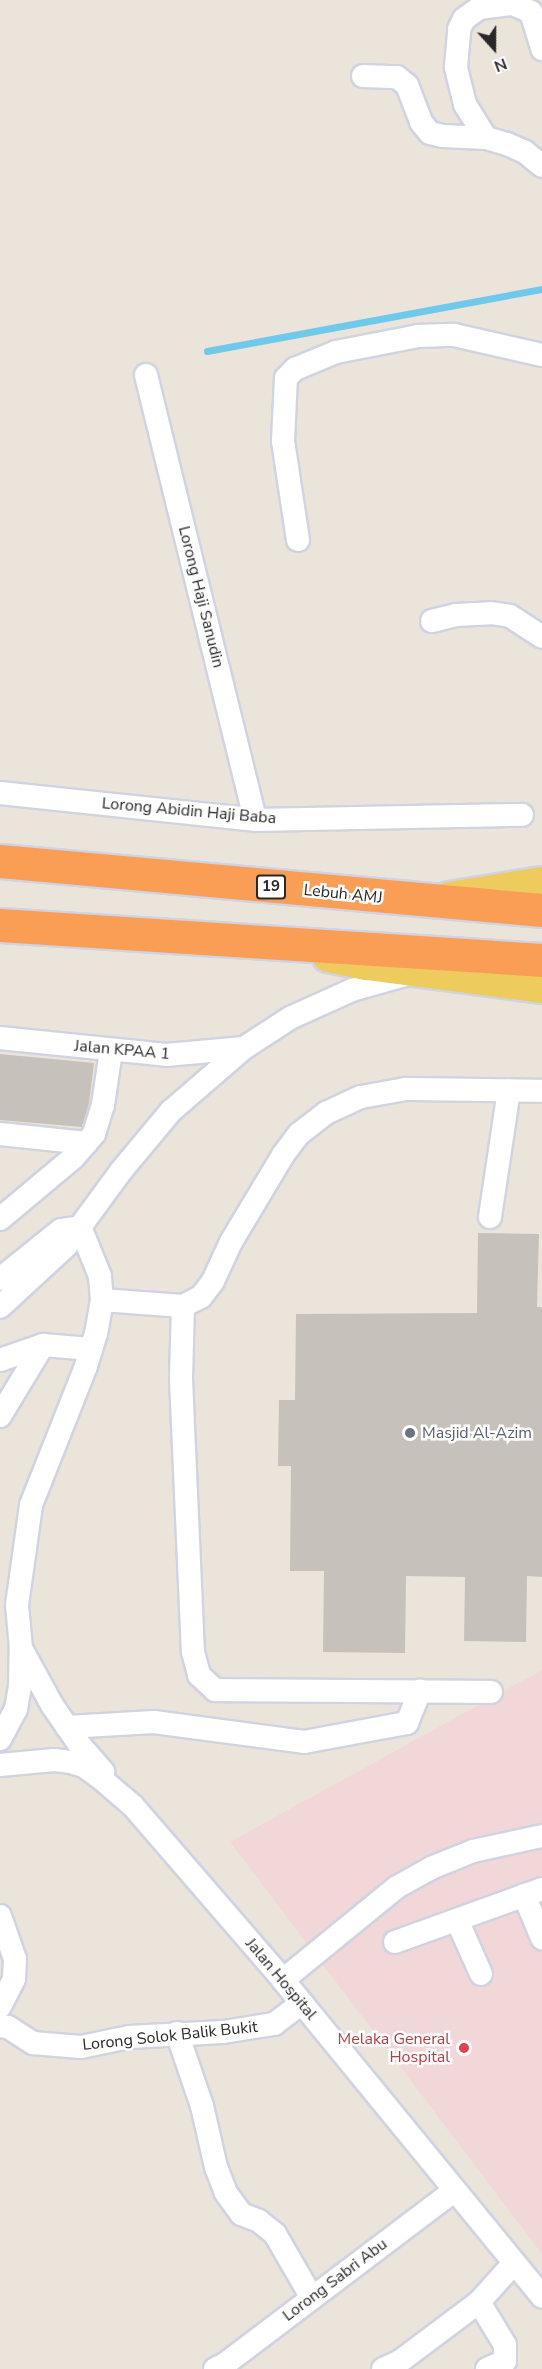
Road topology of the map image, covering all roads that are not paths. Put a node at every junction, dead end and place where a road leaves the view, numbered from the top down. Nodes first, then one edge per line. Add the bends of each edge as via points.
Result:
1 (542, 49) edge
2 (363, 76) dead end
3 (486, 138) junction
4 (542, 166) edge
5 (542, 355) edge
6 (146, 375) dead end
7 (298, 540) dead end
8 (432, 621) dead end
9 (542, 637) edge
10 (0, 793) edge
11 (522, 815) dead end
12 (255, 820) junction
13 (0, 861) edge
14 (542, 882) edge
15 (426, 902) junction
16 (542, 910) edge
17 (0, 925) edge
18 (254, 942) junction
19 (542, 960) edge
20 (415, 972) junction
21 (542, 988) edge
22 (0, 1038) edge
23 (244, 1048) junction
24 (111, 1051) junction
25 (509, 1090) junction
26 (542, 1090) edge
27 (0, 1134) edge
28 (87, 1143) junction
29 (490, 1217) dead end
30 (0, 1220) edge
31 (80, 1227) junction
32 (0, 1279) edge
33 (102, 1300) junction
34 (183, 1306) junction
35 (0, 1307) edge
36 (43, 1345) junction
37 (91, 1349) junction
38 (0, 1360) edge
39 (0, 1416) edge
40 (21, 1648) junction
41 (20, 1687) junction
42 (420, 1690) junction
43 (491, 1692) dead end
44 (0, 1707) edge
45 (67, 1727) junction
46 (0, 1738) edge
47 (0, 1766) edge
48 (133, 1806) junction
49 (542, 1836) edge
50 (533, 1892) edge
51 (0, 1916) edge
52 (457, 1920) junction
53 (542, 1938) edge
54 (395, 1942) dead end
55 (481, 1974) dead end
56 (283, 1980) junction
57 (302, 2003) junction
58 (0, 2007) edge
59 (0, 2026) edge
60 (177, 2033) junction
61 (455, 2190) junction
62 (514, 2263) junction
63 (542, 2297) edge
64 (312, 2298) junction
65 (479, 2302) junction
66 (214, 2369) edge
67 (383, 2369) edge
68 (487, 2369) edge

1 - 3 street via 531,12 513,4 479,8 464,19 459,29 456,67 465,104
2 - 3 street via 397,77 406,85 421,122 430,132
3 - 4 street via 525,152
5 - 7 street via 454,335 418,336 336,352 295,369 286,378 283,441
6 - 12 street, Lorong Haji Sanudin
8 - 9 street via 491,613 510,616
10 - 12 street, Lorong Abidin Haji Baba
11 - 12 street, Lorong Abidin Haji Baba
13 - 15 highway, Lebuh AMJ / 19
14 - 15 main road
15 - 16 highway, Lebuh AMJ / 19
17 - 18 highway
18 - 19 highway
18 - 20 main road
20 - 21 main road
20 - 23 street via 352,990 290,1018
22 - 24 street, Jalan KPAA 1
23 - 24 street, Jalan KPAA 1 via 166,1055
23 - 31 street via 171,1111
24 - 28 street via 103,1105
25 - 26 street
25 - 29 street
25 - 34 street via 405,1089 361,1097 326,1113 299,1134 283,1155 231,1242 213,1281 201,1297
27 - 28 street
28 - 30 street
31 - 32 street via 61,1230
31 - 33 street via 100,1276
31 - 35 street via 66,1246
33 - 34 street
33 - 37 street
34 - 42 street via 181,1391 193,1652 199,1675 215,1690
36 - 37 street
36 - 38 street
36 - 39 street
37 - 40 street via 31,1505 17,1605
40 - 41 street
40 - 45 street
41 - 44 street
41 - 46 street via 16,1709
42 - 43 street
42 - 45 street via 407,1723 304,1742 154,1722
45 - 48 street
47 - 48 street, Jalan Hospital via 54,1760 84,1766
48 - 56 street, Jalan Hospital
49 - 56 street via 473,1851 431,1868 397,1887
50 - 52 street
50 - 53 street
51 - 58 street via 15,1959 14,1979
52 - 54 street
52 - 55 street
56 - 57 street, Jalan Hospital
57 - 60 street, Lorong Solok Balik Bukit via 274,2024 223,2032
57 - 61 street, Jalan Hospital
59 - 60 street, Lorong Solok Balik Bukit via 33,2043 81,2047
60 - 64 street via 226,2193 241,2214 259,2221 275,2234
61 - 62 street, Jalan Hospital
61 - 64 street, Lorong Sabri Abu
62 - 63 street, Jalan Hospital
62 - 65 street
64 - 66 street, Lorong Sabri Abu
65 - 67 street via 399,2362
65 - 68 street via 505,2345 505,2361

